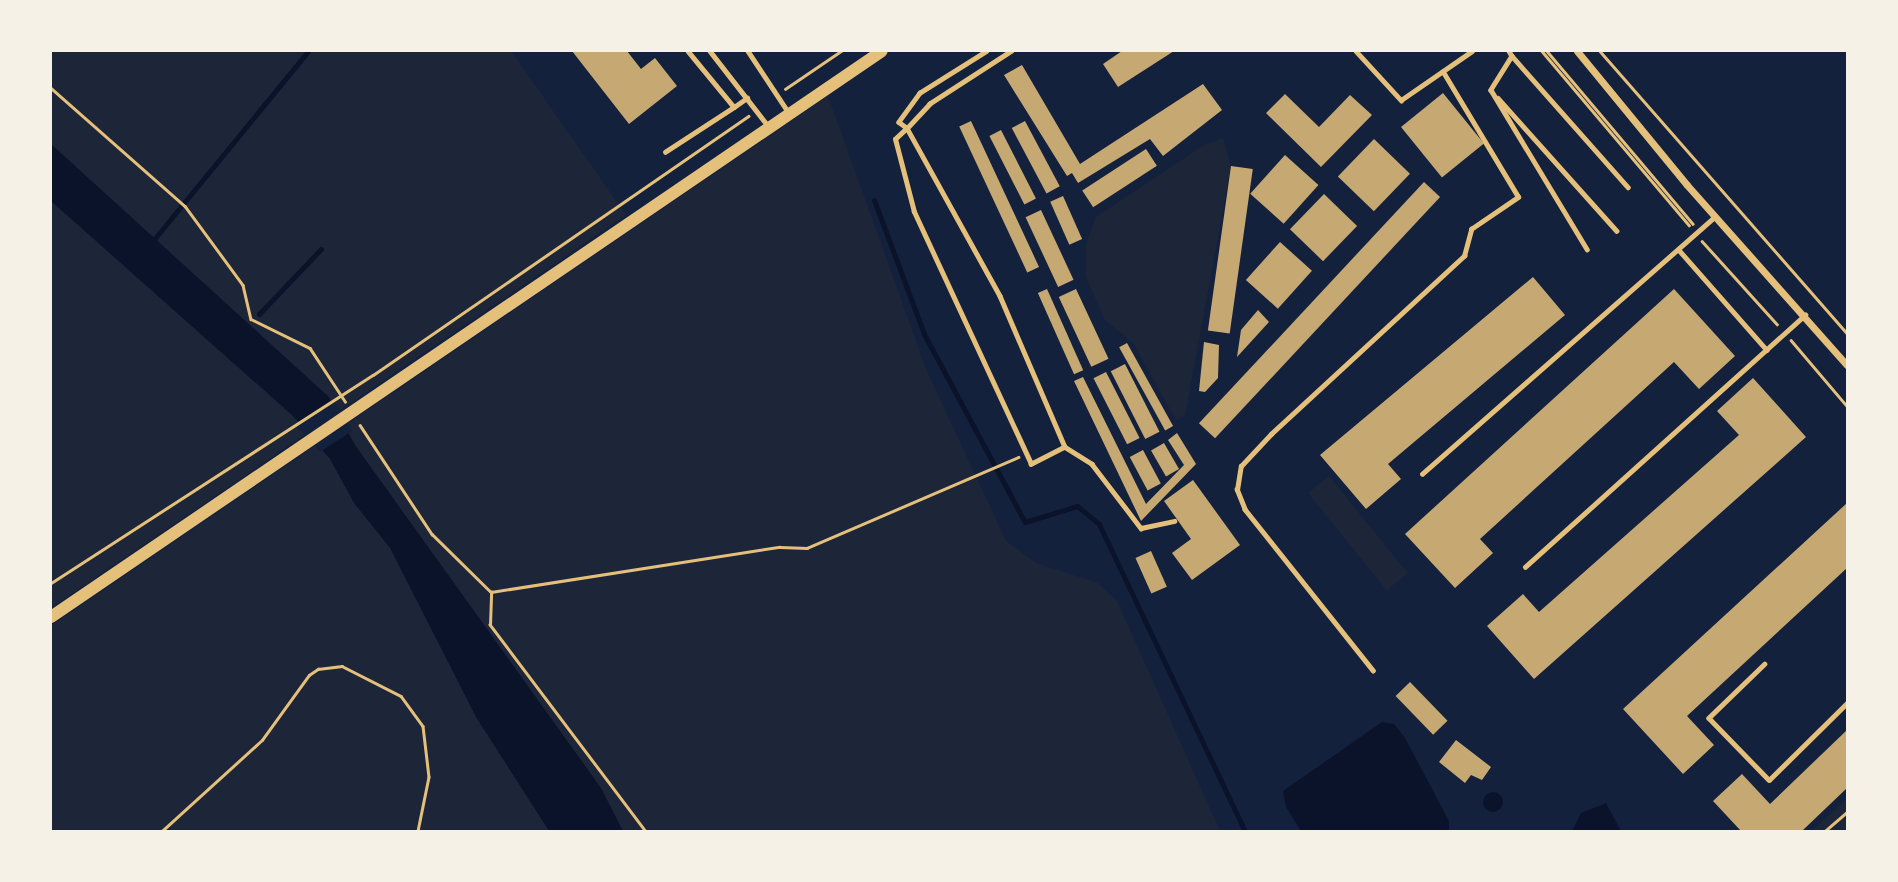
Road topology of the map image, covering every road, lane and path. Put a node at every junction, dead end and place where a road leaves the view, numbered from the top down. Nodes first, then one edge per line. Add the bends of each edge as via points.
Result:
1 (688, 51) edge
2 (710, 51) edge
3 (748, 51) edge
4 (829, 51) edge
5 (841, 51) edge
6 (882, 51) edge
7 (987, 51) edge
8 (1011, 51) edge
9 (1356, 51) edge
10 (1472, 51) edge
11 (1547, 51) edge
12 (1577, 51) edge
13 (1600, 51) edge
14 (1510, 53) edge
15 (833, 56) junction
16 (1443, 72) junction
17 (51, 88) edge
18 (1491, 90) junction
19 (776, 96) junction
20 (747, 98) junction
21 (734, 107) junction
22 (757, 110) junction
23 (790, 114) junction
24 (769, 127) junction
25 (907, 128) junction
26 (665, 152) dead end
27 (1628, 187) dead end
28 (1685, 216) dead end
29 (1715, 217) junction
30 (1617, 230) dead end
31 (1587, 249) dead end
32 (1679, 250) junction
33 (1805, 315) junction
34 (1847, 333) edge
35 (1767, 351) junction
36 (1847, 365) edge
37 (351, 411) dead end
38 (358, 422) dead end
39 (1065, 447) junction
40 (1026, 453) junction
41 (1422, 474) dead end
42 (1174, 521) dead end
43 (1525, 566) dead end
44 (51, 583) edge
45 (491, 592) junction
46 (51, 617) edge
47 (1765, 664) dead end
48 (1373, 671) dead end
49 (1847, 703) edge
50 (1847, 812) edge
51 (162, 831) edge
52 (418, 831) edge
53 (645, 831) edge
54 (1825, 831) edge

1 - 21 lane
2 - 20 lane
3 - 19 lane
4 - 15 path
5 - 15 path
6 - 23 main road
7 - 25 lane via 920,93 900,122
8 - 25 lane via 929,104
9 - 16 lane via 1401,100
10 - 16 lane
11 - 28 path
12 - 29 street
13 - 34 path
14 - 18 lane
14 - 27 lane
15 - 19 path
16 - 48 lane via 1518,197 1471,229 1464,256 1271,434 1241,466 1237,490 1245,510
17 - 37 path via 186,206 243,285 251,319 310,348
18 - 30 lane
18 - 31 lane
19 - 23 lane
20 - 21 lane
20 - 22 lane
21 - 26 lane
22 - 24 lane
22 - 44 path via 373,375
23 - 24 main road
24 - 46 main road
25 - 39 lane via 1000,296
25 - 40 lane via 895,139 914,212
29 - 32 lane
29 - 33 street
32 - 35 lane
32 - 41 lane
33 - 35 lane
33 - 36 street
35 - 43 lane
38 - 45 path via 432,534
39 - 40 lane via 1031,464
39 - 42 lane via 1092,464 1142,528
40 - 45 path via 807,548 780,547
45 - 53 path via 490,625
47 - 49 lane via 1709,718 1769,780
50 - 54 path
51 - 52 path via 262,740 309,675 318,669 342,667 401,695 423,726 429,777

